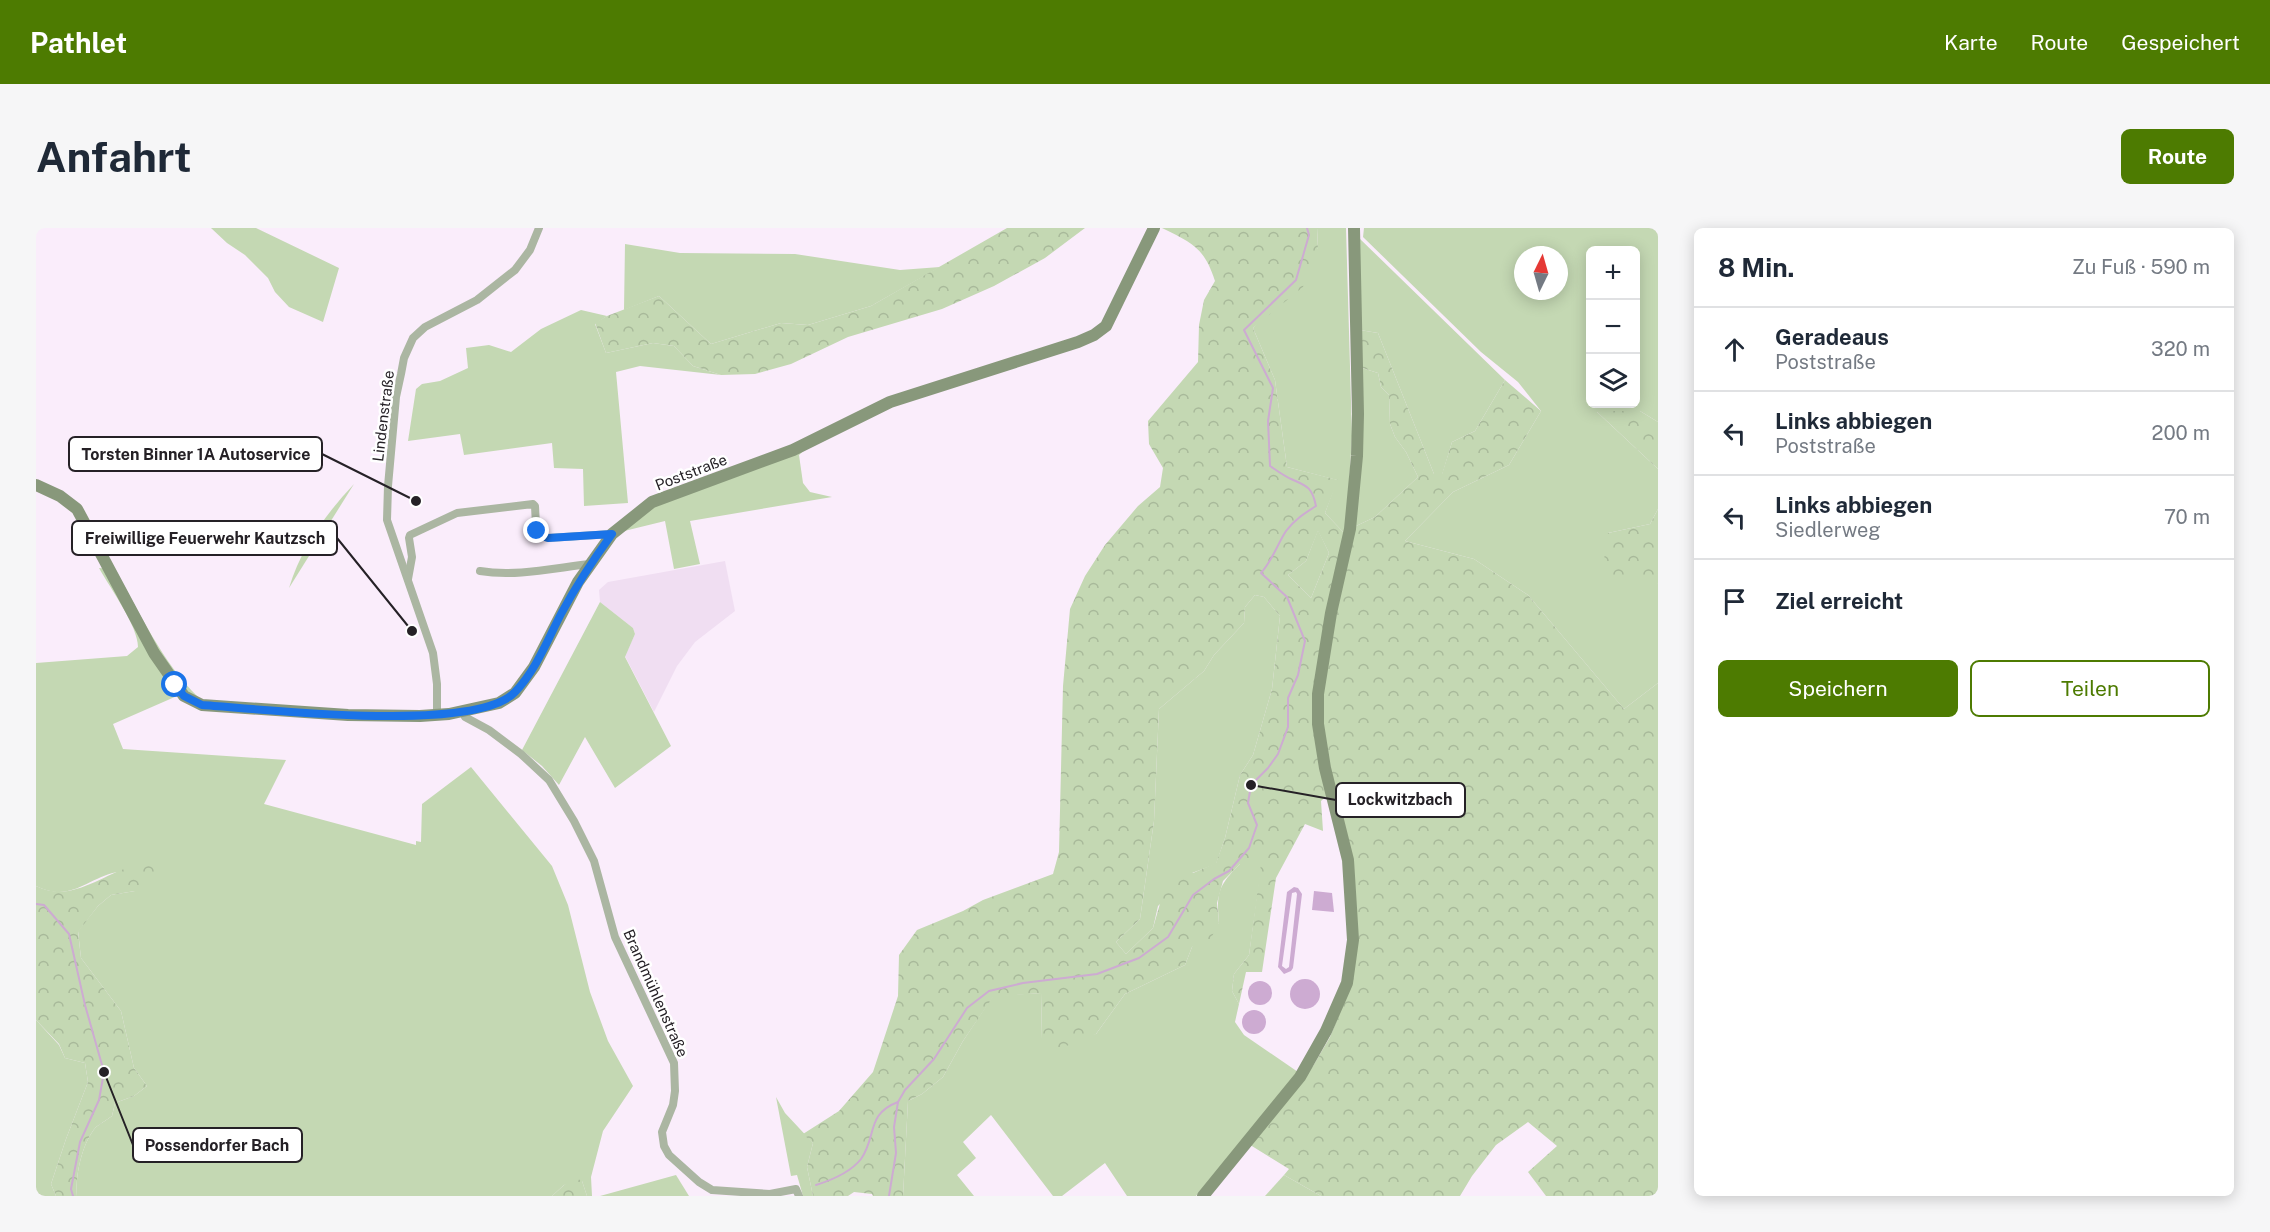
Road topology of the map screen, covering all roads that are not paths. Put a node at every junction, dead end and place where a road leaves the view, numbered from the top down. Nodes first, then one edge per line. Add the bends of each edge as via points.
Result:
1 (539, 228) edge
2 (1154, 228) edge
3 (1354, 228) edge
4 (36, 485) edge
5 (612, 534) junction
6 (590, 564) junction
7 (480, 571) dead end
8 (407, 582) junction
9 (462, 711) junction
10 (437, 716) junction
11 (800, 1196) edge
12 (1203, 1196) edge

1 - 8 street, Lindenstraße via 530,250 515,270 477,300 425,327 413,338 404,358 396,397 387,520
2 - 5 street, Poststraße via 1106,326 1094,335 890,402 793,450 652,502
3 - 12 street via 1357,456 1350,529 1331,613 1318,704 1325,768 1348,860 1353,940 1347,983 1300,1077
4 - 10 street, Poststraße via 77,509 149,643 184,696 202,705 348,715
5 - 6 street, Poststraße
5 - 8 street, Lindenstraße via 541,536 535,506 527,503 457,513 410,535 412,557
6 - 7 street via 516,573
6 - 9 street, Poststraße via 534,667 515,693 499,704
8 - 10 street, Lindenstraße via 433,653
9 - 10 street, Poststraße
9 - 11 street, Brandmühlenstraße via 549,780 590,853 618,944 674,1063 673,1106 662,1132 669,1155 712,1190 770,1194 796,1189

